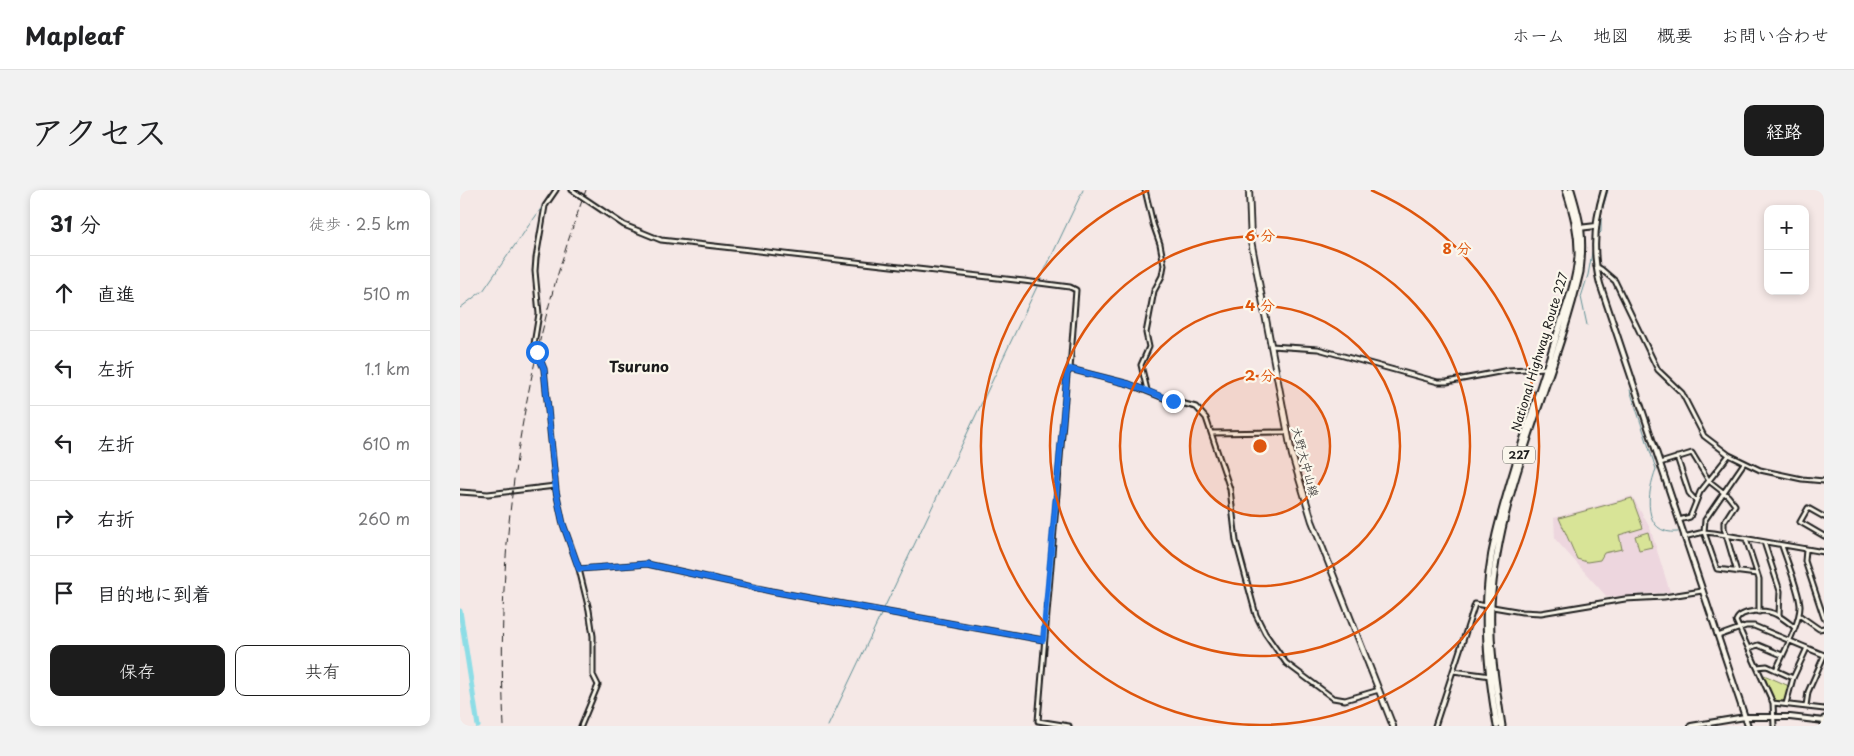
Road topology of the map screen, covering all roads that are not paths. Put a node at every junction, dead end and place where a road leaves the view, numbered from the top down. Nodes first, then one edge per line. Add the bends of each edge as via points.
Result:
1 (556, 190) edge
2 (572, 190) edge
3 (1145, 190) edge
4 (1249, 190) edge
5 (1566, 190) edge
6 (1571, 190) edge
7 (1604, 190) edge
8 (1596, 226) junction
9 (1579, 228) junction
10 (1596, 266) junction
11 (1270, 346) junction
12 (1070, 369) junction
13 (1548, 369) junction
14 (1147, 390) junction
15 (1287, 432) junction
16 (1212, 433) junction
17 (1729, 455) junction
18 (1677, 457) junction
19 (1660, 463) junction
20 (1744, 463) junction
21 (1709, 481) junction
22 (1824, 481) edge
23 (555, 486) junction
24 (460, 492) edge
25 (1723, 492) junction
26 (1696, 501) junction
27 (1824, 517) edge
28 (1679, 520) junction
29 (1704, 532) junction
30 (1725, 535) junction
31 (1824, 536) edge
32 (1684, 537) junction
33 (1746, 538) junction
34 (1764, 542) junction
35 (1782, 545) junction
36 (1806, 550) junction
37 (1824, 552) edge
38 (579, 569) junction
39 (1737, 572) junction
40 (1757, 574) junction
41 (1702, 590) junction
42 (1489, 606) junction
43 (1759, 612) junction
44 (1778, 615) junction
45 (1799, 615) junction
46 (1824, 618) edge
47 (1794, 627) junction
48 (1740, 628) junction
49 (1824, 628) edge
50 (1718, 636) junction
51 (1043, 640) junction
52 (1789, 640) junction
53 (1748, 648) junction
54 (1806, 648) junction
55 (1782, 655) junction
56 (1824, 655) edge
57 (1757, 667) junction
58 (1776, 670) junction
59 (1453, 671) junction
60 (1491, 676) junction
61 (1793, 678) junction
62 (1378, 690) junction
63 (1773, 703) junction
64 (1786, 704) junction
65 (1806, 706) junction
66 (1824, 709) edge
67 (1773, 716) junction
68 (1745, 717) junction
69 (1824, 720) edge
70 (581, 726) edge
71 (1069, 726) edge
72 (1393, 726) edge
73 (1436, 726) edge
74 (1497, 726) edge
75 (1502, 726) edge
76 (1691, 726) edge
77 (1748, 726) edge
78 (1774, 726) edge
79 (1823, 726) edge

1 - 23 street via 545,206 536,258 539,314 534,344 544,369
2 - 12 street via 624,225 660,240 1070,287 1076,290
3 - 14 street via 1164,265 1154,291 1146,333 1149,347 1141,365
4 - 11 main road, 大野大中山線 via 1251,241
5 - 9 highway, National Highway Route 227 / 227
6 - 9 highway, National Highway Route 227 / 227
7 - 8 street
8 - 9 street
8 - 10 street
9 - 13 highway, National Highway Route 227 / 227 via 1578,259
10 - 17 street via 1615,282 1658,370 1682,393 1704,436
10 - 19 street
11 - 13 street via 1318,349 1443,382 1509,370
11 - 15 main road, 大野大中山線
12 - 14 street
12 - 51 street
13 - 42 highway, National Highway Route 227 / 227 via 1495,535
14 - 16 street via 1196,407 1206,418
15 - 16 street
15 - 62 main road, 大野大中山線 via 1312,521
16 - 62 street via 1230,489 1236,541 1264,633 1286,664 1333,698 1345,700
17 - 20 street
17 - 21 street
18 - 19 street
18 - 21 street via 1692,453
18 - 26 street via 1689,493
19 - 28 street
20 - 22 street via 1770,473
20 - 25 street
21 - 25 street
21 - 26 street
23 - 24 street via 488,494
23 - 38 street via 563,524
25 - 29 street via 1706,520
25 - 30 street via 1735,505 1724,522
26 - 28 street via 1690,516
27 - 31 street via 1808,508 1800,522
28 - 32 street
29 - 30 street
29 - 32 street
29 - 39 street via 1717,569
30 - 33 street
30 - 39 street
32 - 41 street
33 - 34 street
33 - 40 street
34 - 35 street
34 - 44 street via 1780,591
35 - 36 street
35 - 45 street via 1799,598
36 - 37 street
36 - 46 street via 1804,560
38 - 51 street via 647,564 771,591
38 - 70 street via 591,621 593,671 598,685
39 - 40 street
40 - 43 street
41 - 42 street via 1541,613
41 - 50 street
42 - 59 street via 1475,604
42 - 60 highway, National Highway Route 227 / 227 via 1486,638
43 - 44 street
43 - 48 street via 1742,614 1736,621
44 - 47 street
45 - 47 street
45 - 49 street via 1819,629
47 - 52 street
48 - 50 street
48 - 52 street via 1751,625
48 - 53 street
50 - 68 street
51 - 71 street via 1038,722
52 - 54 street
52 - 55 street
53 - 55 street via 1758,646
53 - 57 street
54 - 56 street
54 - 61 street
55 - 58 street
56 - 65 street via 1808,692
57 - 58 street via 1767,666
57 - 63 street
58 - 61 street
59 - 60 street
59 - 73 street
60 - 74 highway, National Highway Route 227 / 227
60 - 75 highway, National Highway Route 227 / 227
61 - 64 street
62 - 72 main road, 大野大中山線
63 - 64 street
63 - 67 street
64 - 65 street
65 - 66 street
67 - 68 street
67 - 69 street
67 - 78 street
68 - 76 street
68 - 77 street
69 - 79 street

